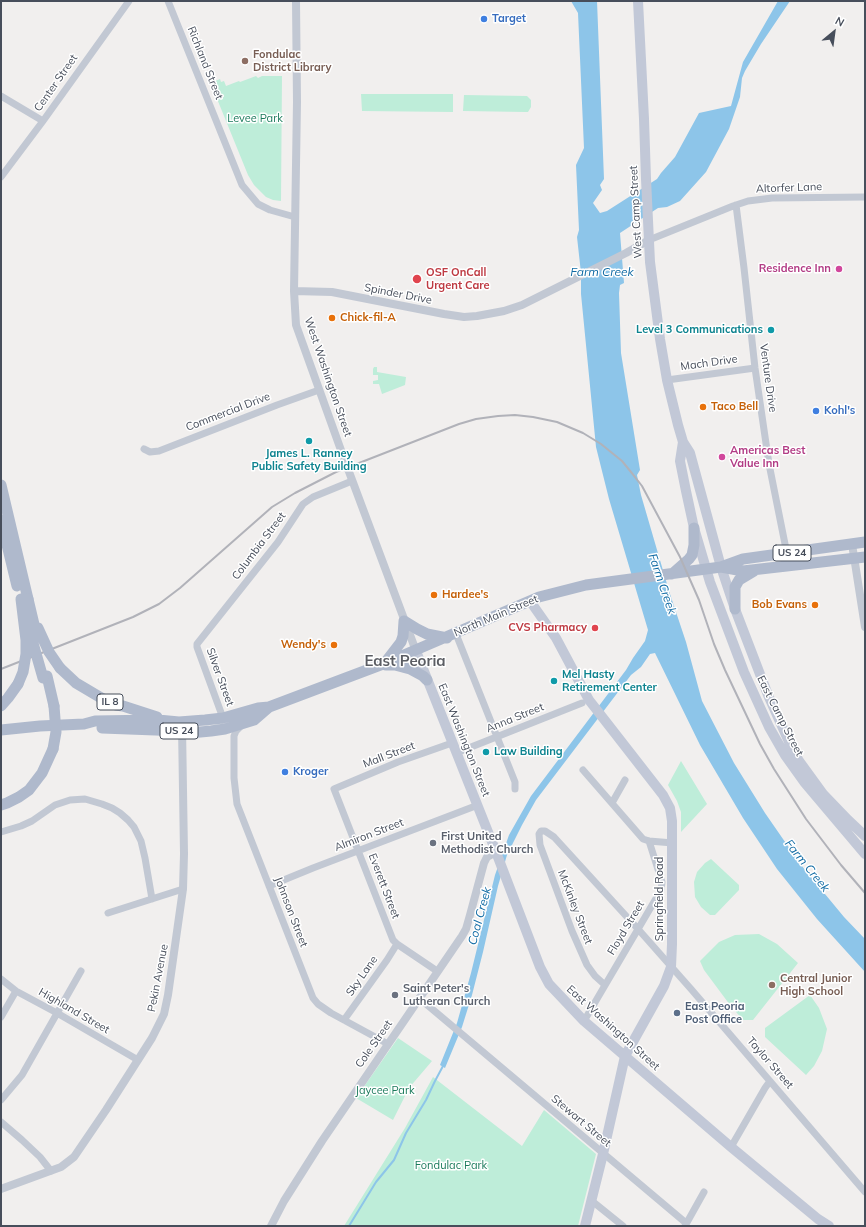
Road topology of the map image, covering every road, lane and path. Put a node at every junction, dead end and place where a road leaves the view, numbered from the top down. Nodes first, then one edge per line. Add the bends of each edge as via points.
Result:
1 (128, 1) edge
2 (168, 1) edge
3 (296, 1) edge
4 (638, 1) edge
5 (1, 96) edge
6 (43, 121) junction
7 (1, 177) edge
8 (865, 197) edge
9 (736, 205) junction
10 (295, 217) junction
11 (649, 240) junction
12 (294, 291) junction
13 (755, 368) junction
14 (667, 380) junction
15 (319, 390) junction
16 (683, 442) junction
17 (144, 449) dead end
18 (352, 480) junction
19 (2, 487) edge
20 (1, 520) edge
21 (694, 528) junction
22 (865, 542) edge
23 (852, 544) junction
24 (787, 554) junction
25 (860, 558) edge
26 (721, 567) junction
27 (706, 570) junction
28 (755, 570) junction
29 (672, 574) junction
30 (24, 599) junction
31 (530, 601) junction
32 (735, 608) junction
33 (404, 621) junction
34 (865, 627) edge
35 (451, 636) junction
36 (197, 644) joint
37 (416, 651) junction
38 (383, 664) junction
39 (427, 680) junction
40 (582, 703) dead end
41 (1, 706) edge
42 (269, 707) junction
43 (223, 718) junction
44 (169, 720) junction
45 (246, 722) junction
46 (84, 724) junction
47 (182, 726) junction
48 (1, 730) edge
49 (211, 731) junction
50 (497, 737) junction
51 (452, 743) junction
52 (50, 749) junction
53 (234, 749) junction
54 (456, 753) junction
55 (583, 770) dead end
56 (625, 780) dead end
57 (334, 789) joint
58 (515, 789) dead end
59 (1, 799) edge
60 (612, 803) junction
61 (1, 805) edge
62 (478, 805) junction
63 (4, 831) edge
64 (541, 831) joint
65 (865, 836) edge
66 (649, 841) junction
67 (673, 844) junction
68 (359, 851) junction
69 (865, 854) edge
70 (498, 856) junction
71 (269, 886) junction
72 (183, 890) junction
73 (152, 899) junction
74 (108, 913) dead end
75 (638, 929) junction
76 (397, 944) junction
77 (671, 965) junction
78 (81, 971) dead end
79 (437, 971) junction
80 (1, 979) edge
81 (605, 985) junction
82 (16, 991) junction
83 (419, 998) junction
84 (57, 1013) junction
85 (1, 1017) edge
86 (344, 1020) junction
87 (584, 1021) junction
88 (388, 1044) junction
89 (625, 1056) junction
90 (138, 1060) junction
91 (770, 1081) junction
92 (1, 1100) edge
93 (1, 1122) edge
94 (731, 1147) junction
95 (603, 1154) junction
96 (51, 1170) junction
97 (1, 1189) edge
98 (704, 1192) dead end
99 (865, 1192) edge
100 (592, 1201) junction
101 (686, 1225) edge
102 (271, 1226) edge
103 (585, 1226) edge
104 (623, 1226) edge
105 (829, 1226) edge

1 - 6 street, Center Street
2 - 10 street, Richland Street via 242,185 258,204
3 - 10 street, West Washington Street
4 - 11 main road, West Camp Street
5 - 6 street
6 - 7 street, Center Street
8 - 9 street, Altorfer Lane via 772,198
9 - 11 street, Altorfer Lane
9 - 13 street, Venture Drive
10 - 12 street, West Washington Street
11 - 12 street, Spinder Drive via 522,305 477,316 444,314 332,292
11 - 14 main road, West Camp Street
12 - 15 street, West Washington Street via 296,325
13 - 14 street, Mach Drive
13 - 24 street, Venture Drive via 769,464
14 - 16 main road, West Camp Street
15 - 17 street, Commercial Drive via 158,451 150,452
15 - 18 street, West Washington Street
16 - 21 main road, West Camp Street via 680,461
16 - 26 main road, West Camp Street via 690,453
18 - 33 street, West Washington Street
18 - 36 street, Columbia Street via 312,497 303,504 278,542
19 - 30 main road, IL 8
20 - 30 main road, IL 8
21 - 27 main road, West Camp Street
21 - 29 main road via 692,555
22 - 23 main road, North Main Street / US 24
23 - 24 main road, North Main Street / US 24
23 - 25 street
24 - 26 main road, North Main Street / US 24 via 743,559
25 - 28 main road, North Main Street / US 24
25 - 34 street
26 - 27 main road, North Main Street / US 24
26 - 28 main road, North Main Street / US 24 via 743,571
26 - 32 main road, East Camp Street
27 - 29 main road, North Main Street / US 24
27 - 69 main road, East Camp Street via 736,654 778,744 805,783
28 - 32 main road via 739,580 735,587
29 - 31 main road, North Main Street / US 24 via 586,585
30 - 41 main road, bridge via 26,654 23,672 18,684
30 - 44 main road, IL 8, bridge via 45,646 60,668 76,683 116,705
30 - 52 main road, IL 8, bridge via 52,706
31 - 35 main road, North Main Street / US 24
31 - 67 main road, Springfield Road via 556,638 580,685 599,713 665,798 672,816
32 - 65 main road, East Camp Street via 774,711 795,755 823,794
33 - 35 main road via 427,634
33 - 37 street, West Washington Street
33 - 38 main road via 401,642
35 - 37 main road, North Main Street / US 24
35 - 50 street
36 - 43 street, Silver Street
37 - 38 main road, US 24
37 - 39 main road, East Washington Street
38 - 39 main road via 410,669
38 - 42 main road, US 24
39 - 51 main road, East Washington Street
40 - 50 street, Anna Street
42 - 43 main road, US 24
42 - 45 main road, US 24 via 254,720
43 - 47 main road, US 24
44 - 46 main road via 95,721
44 - 47 main road, US 24
45 - 49 main road, US 24
45 - 53 street, Johnson Street via 234,734
46 - 47 main road, US 24 via 96,728
46 - 48 main road, US 24
47 - 49 main road, US 24 via 190,733
47 - 72 street, Pekin Avenue
49 - 53 street via 220,731 228,735
50 - 54 street, Anna Street
50 - 58 street via 515,782
51 - 54 main road, East Washington Street
51 - 57 street, Mall Street
52 - 59 main road, IL 8 via 30,780 12,796
52 - 61 main road, IL 8 via 42,773 29,790
53 - 71 street, Johnson Street via 237,804
54 - 62 main road, East Washington Street
55 - 60 street
56 - 60 street
57 - 68 street, Everett Street
60 - 66 street via 643,839
62 - 68 street, Almiron Street
62 - 70 main road, East Washington Street
63 - 73 street via 32,821 55,805 70,800 85,800 112,808 128,820 141,841
64 - 75 street, Taylor Street via 554,837
64 - 81 street, McKinley Street via 540,845 572,931 587,965
66 - 67 street
66 - 75 street, Floyd Street via 662,882 658,895
67 - 77 main road, Springfield Road
68 - 71 street, Almiron Street
68 - 76 street, Everett Street via 391,935
70 - 79 street, Cole Street via 487,857 466,929
70 - 87 main road, East Washington Street via 546,980
71 - 86 street, Johnson Street via 313,998 324,1009
72 - 73 street
72 - 90 street, Pekin Avenue via 166,1008
73 - 74 street
75 - 77 street, Taylor Street
75 - 81 street, Floyd Street
76 - 79 street, Everett Street
76 - 86 street, Sky Lane
77 - 89 main road, Springfield Road via 666,982
77 - 91 street, Taylor Street
78 - 84 street
79 - 83 street, Cole Street
80 - 82 street, Highland Street
81 - 87 street, Floyd Street
82 - 84 street, Highland Street
82 - 85 street
83 - 88 street, Cole Street
83 - 95 street, Stewart Street
84 - 90 street, Highland Street
84 - 92 street via 22,1075
86 - 88 street, Johnson Street
87 - 89 main road, East Washington Street
88 - 102 street, Cole Street via 322,1141
89 - 94 main road, East Washington Street
89 - 95 main road, Springfield Road
90 - 96 street, Pekin Avenue via 78,1152 66,1164
91 - 94 street
91 - 99 street, Taylor Street
93 - 96 street via 40,1156
94 - 105 main road, East Washington Street
95 - 100 main road, Springfield Road
95 - 101 street, Stewart Street
96 - 97 street, Pekin Avenue
98 - 101 street
100 - 103 main road, Springfield Road
100 - 104 street

